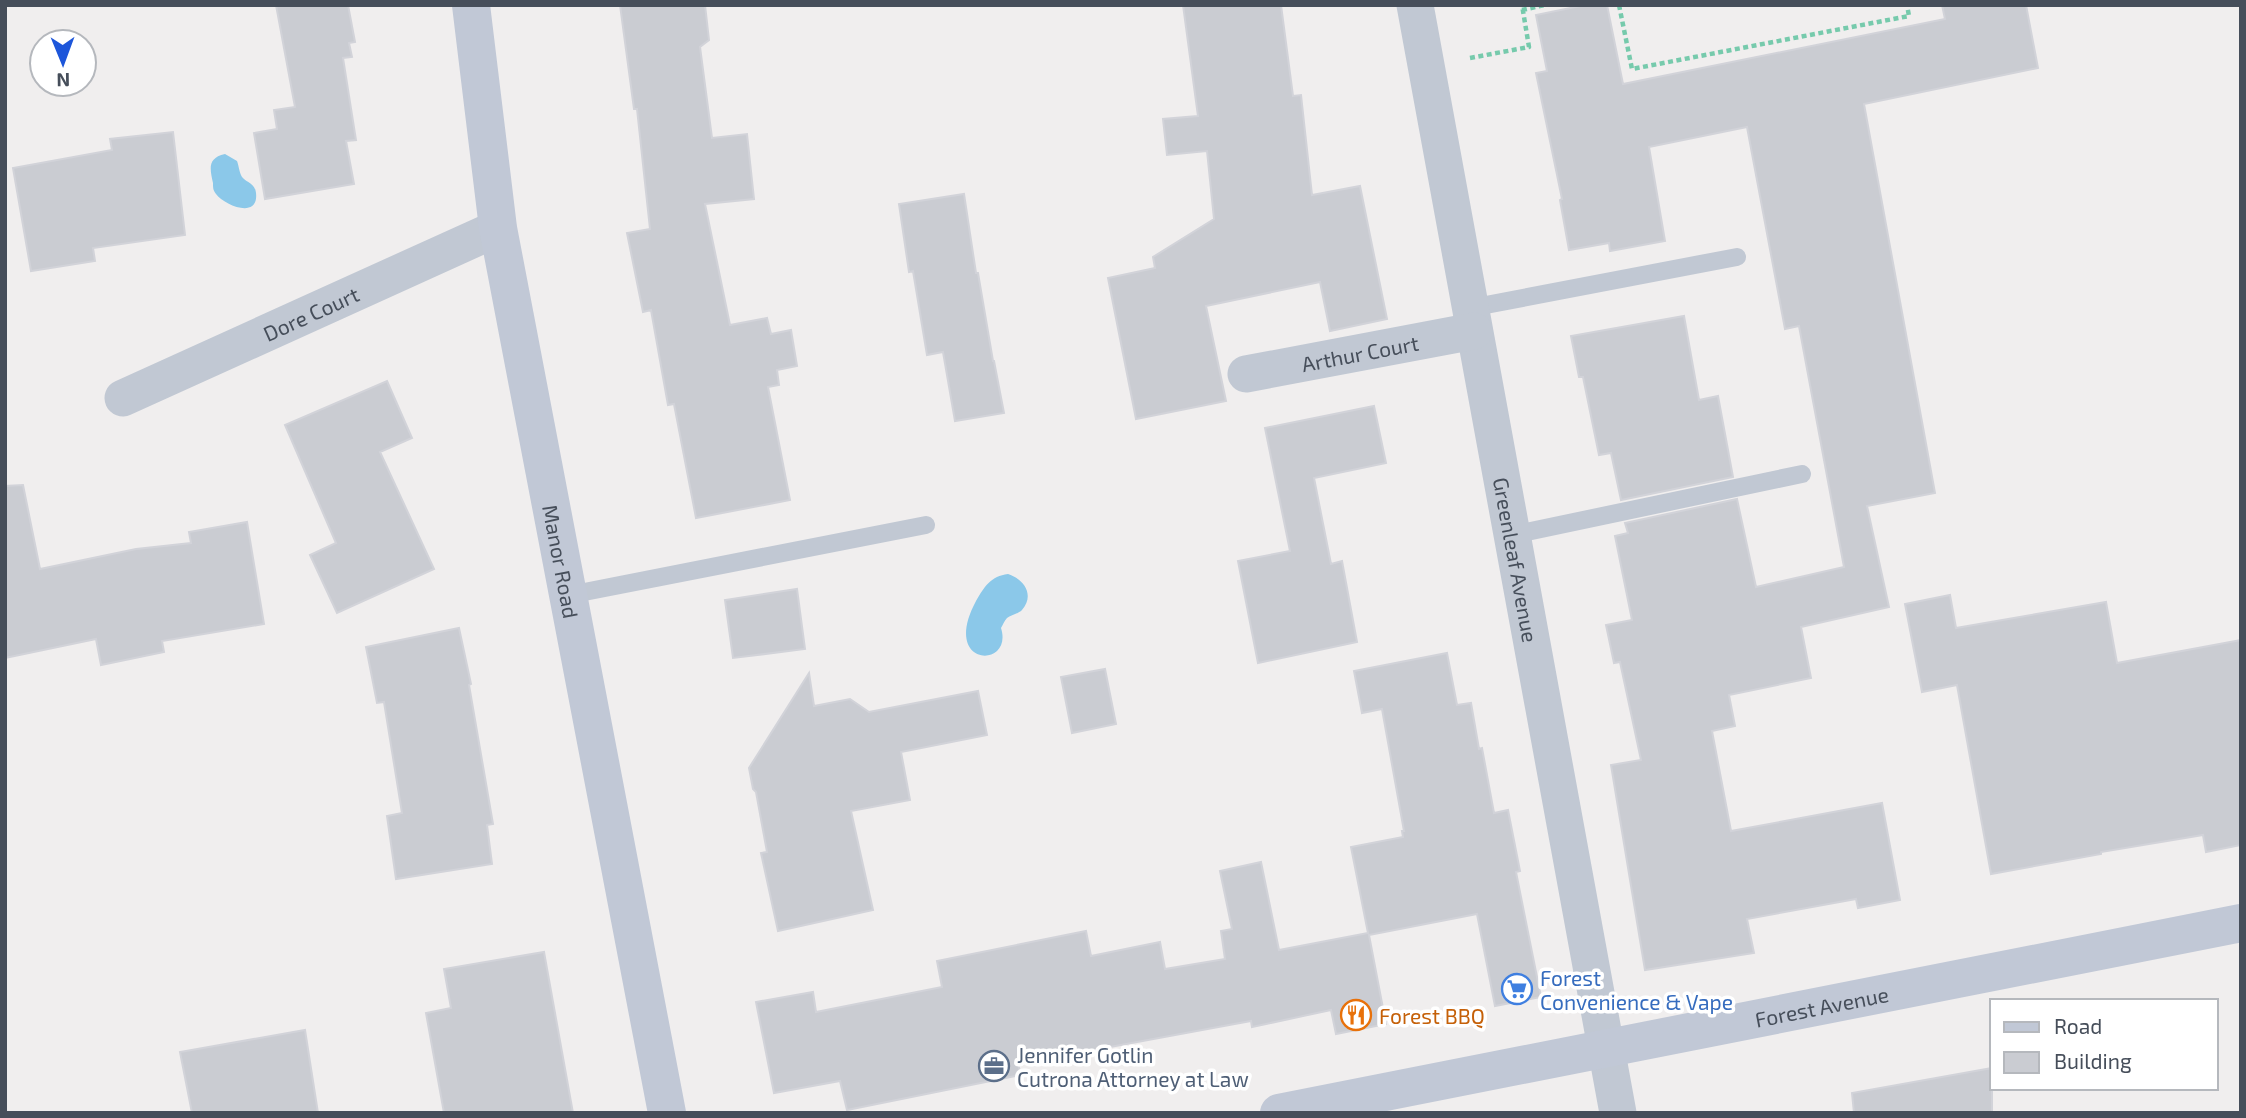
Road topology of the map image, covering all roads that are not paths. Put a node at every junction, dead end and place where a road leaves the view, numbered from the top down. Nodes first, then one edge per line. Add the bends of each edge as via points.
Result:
1 (471, 5) edge
2 (1421, 6) edge
3 (498, 228) junction
4 (1737, 257) dead end
5 (1472, 320) junction
6 (1246, 374) dead end
7 (123, 398) dead end
8 (1802, 474) dead end
9 (926, 525) dead end
10 (1512, 535) junction
11 (569, 595) junction
12 (2241, 923) edge
13 (1606, 1047) junction
14 (667, 1113) edge
15 (1279, 1113) edge
16 (1618, 1113) edge

1 - 3 street, Manor Road
2 - 5 street, Greenleaf Avenue
3 - 7 street, Dore Court
3 - 11 street, Manor Road
4 - 5 lane
5 - 6 street, Arthur Court
5 - 10 street, Greenleaf Avenue
8 - 10 lane
9 - 11 lane
10 - 13 street, Greenleaf Avenue
11 - 14 street, Manor Road
12 - 13 street, Forest Avenue
13 - 15 street, Forest Avenue
13 - 16 street, Greenleaf Avenue

